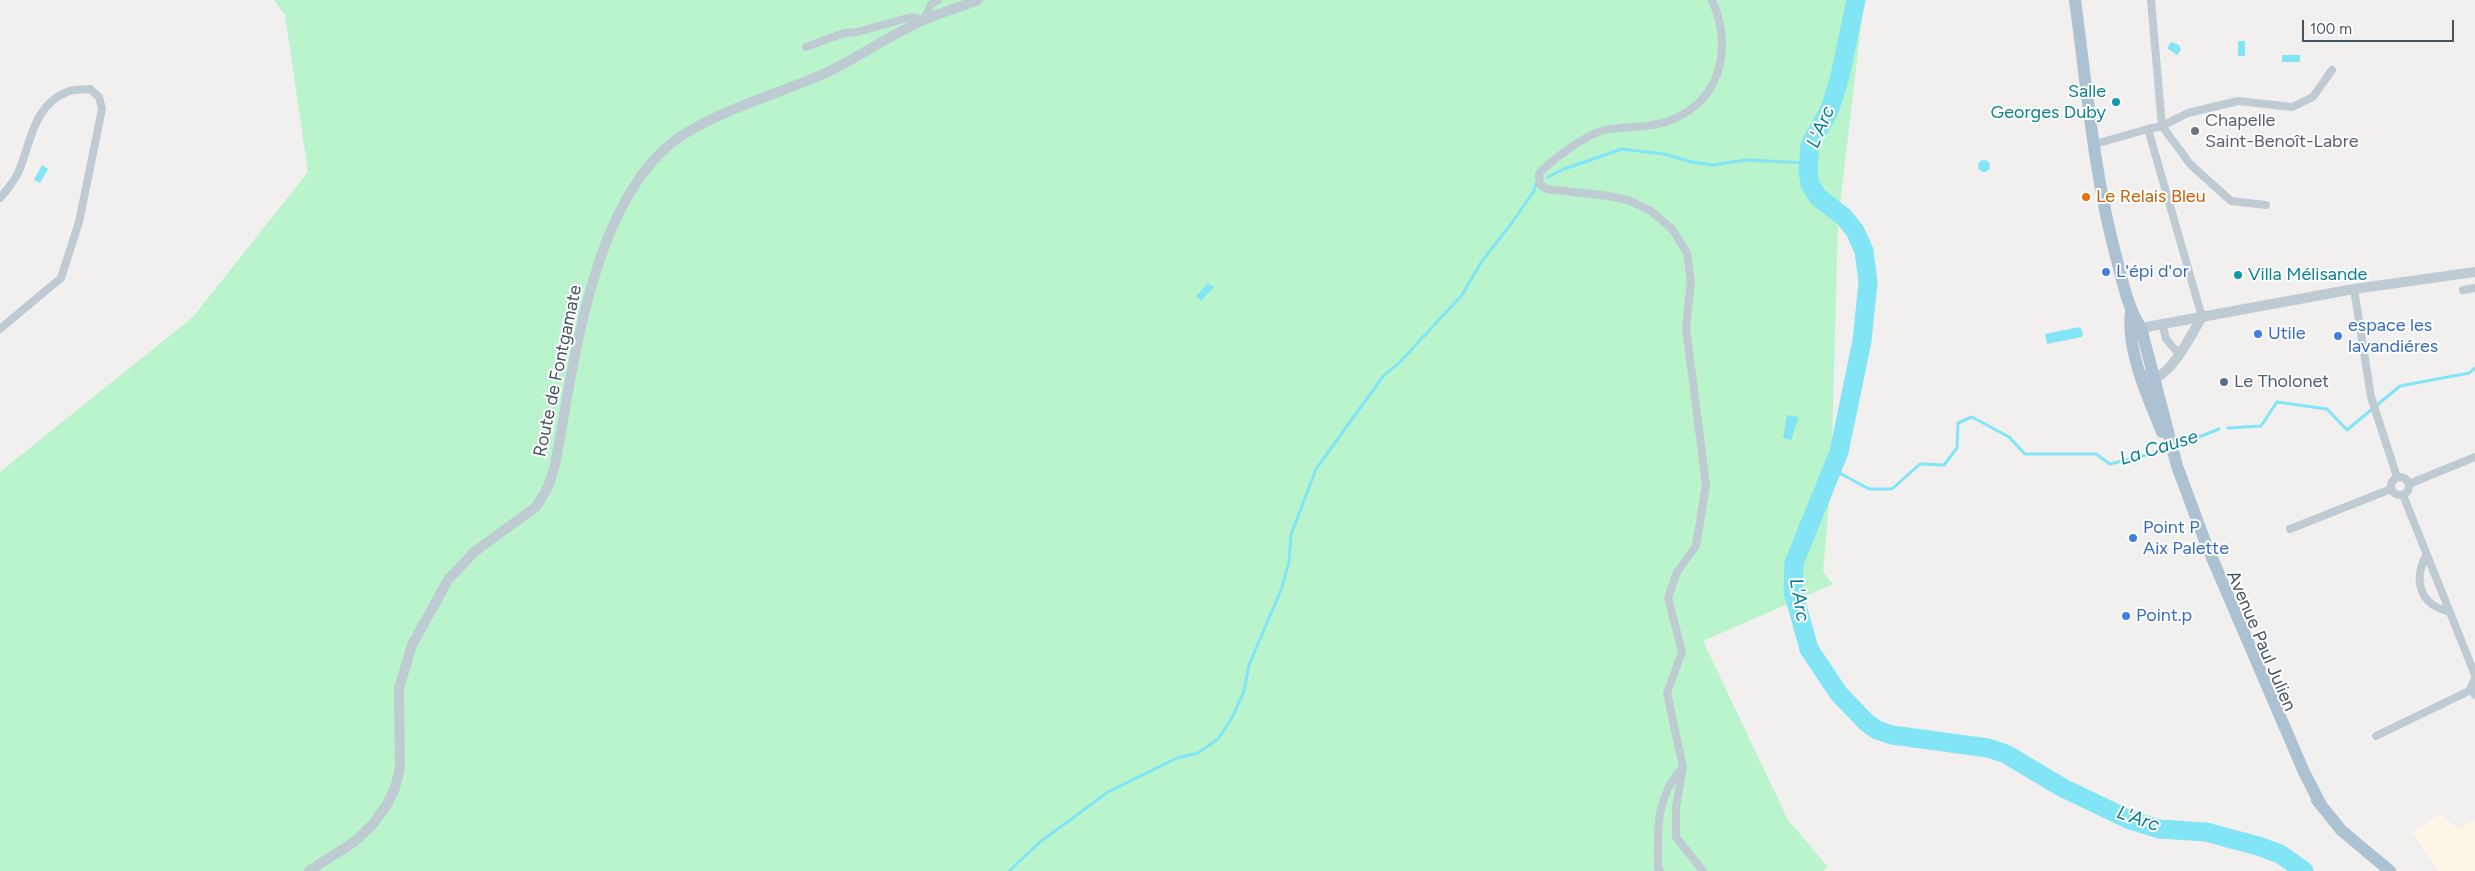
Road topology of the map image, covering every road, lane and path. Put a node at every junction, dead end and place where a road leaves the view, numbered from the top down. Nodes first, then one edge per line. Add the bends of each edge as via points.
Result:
1 (938, 0) edge
2 (978, 0) edge
3 (1712, 0) edge
4 (2075, 0) edge
5 (2151, 0) edge
6 (924, 20) junction
7 (806, 47) dead end
8 (2332, 70) dead end
9 (2162, 126) junction
10 (2148, 129) junction
11 (2095, 144) junction
12 (0, 198) edge
13 (2266, 205) dead end
14 (2475, 272) edge
15 (2475, 288) edge
16 (2354, 290) junction
17 (2462, 290) dead end
18 (2202, 317) junction
19 (2162, 323) junction
20 (0, 329) edge
21 (2134, 333) junction
22 (2179, 354) junction
23 (2156, 378) junction
24 (2169, 447) junction
25 (2475, 458) edge
26 (2397, 477) junction
27 (2409, 484) junction
28 (2391, 489) junction
29 (2403, 495) junction
30 (2290, 529) dead end
31 (2426, 556) junction
32 (2448, 611) junction
33 (2475, 677) edge
34 (2473, 693) edge
35 (2376, 736) dead end
36 (1683, 767) junction
37 (309, 871) edge
38 (1660, 871) edge
39 (1703, 871) edge
40 (2390, 871) edge

1 - 6 street via 931,4
2 - 6 street, Route de Fontgamate
3 - 36 street via 1719,15 1723,59 1708,94 1687,113 1665,123 1601,131 1550,161 1539,174 1540,185 1547,189 1628,200 1651,211 1673,230 1687,253 1691,281 1686,328 1706,485 1696,546 1677,572 1668,598 1682,652 1667,693
4 - 11 main road, Avenue Paul Julien
5 - 9 street
6 - 7 street via 911,17 844,33
6 - 37 street, Route de Fontgamate via 823,74 710,120 664,148 647,167 619,213 595,274 556,465 548,487 536,507 474,552 448,580 412,645 399,688 400,768 396,788 372,825 354,842
8 - 9 street via 2313,97 2292,107 2238,101 2188,113
9 - 10 street
9 - 13 street via 2190,164 2231,201
10 - 11 street
10 - 18 street
11 - 21 main road, Avenue Paul Julien via 2096,172 2107,226
12 - 20 street via 10,188 30,132 45,107 67,92 90,89 99,97 102,109 79,222 60,278
14 - 16 street
15 - 17 street
16 - 18 street
16 - 26 street via 2371,397
18 - 19 street
18 - 22 street
19 - 21 street
19 - 22 street via 2166,339
21 - 23 main road, Avenue Paul Julien
21 - 24 main road, Avenue Paul Julien via 2146,391
22 - 23 street via 2164,374
23 - 24 main road, Avenue Paul Julien
24 - 40 main road, Avenue Paul Julien via 2202,546 2297,772 2341,830
25 - 27 street
26 - 27 street via 2406,479
26 - 28 street via 2391,483
27 - 29 street
28 - 29 street via 2395,494
28 - 30 street
29 - 31 street
31 - 32 street
31 - 32 street via 2418,576 2420,587 2426,601
32 - 33 street
33 - 34 street
34 - 35 street
36 - 38 street via 1670,781 1658,817
36 - 39 street via 1676,807 1676,837

